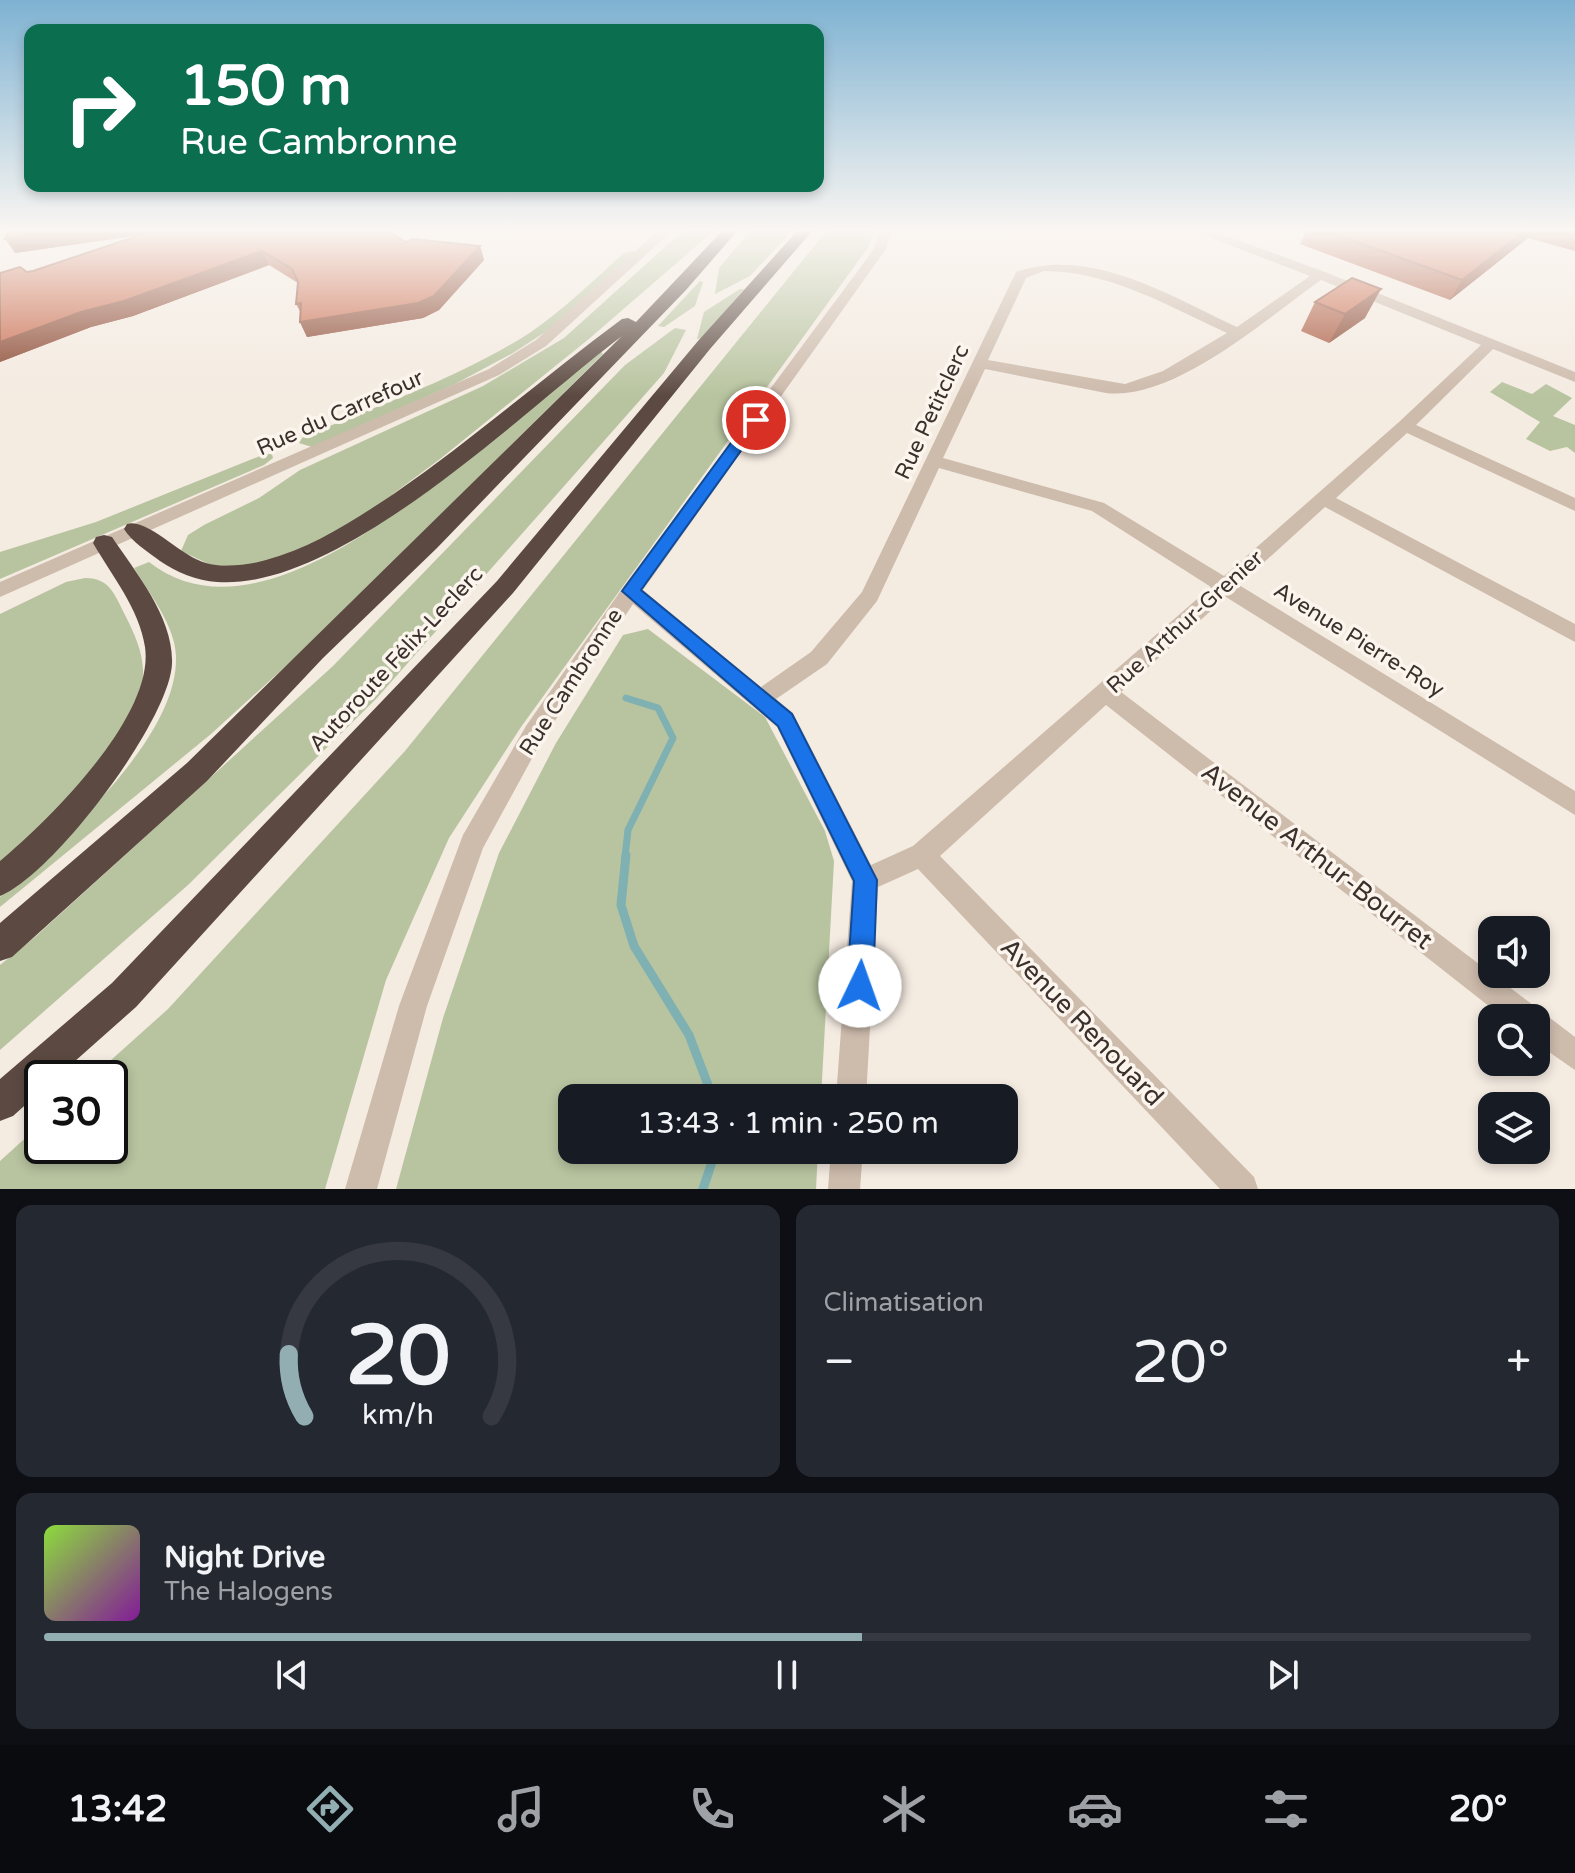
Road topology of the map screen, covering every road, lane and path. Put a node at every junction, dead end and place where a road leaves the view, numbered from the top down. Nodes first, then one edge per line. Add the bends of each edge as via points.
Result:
1 (606, 284) edge
2 (682, 284) edge
3 (758, 284) edge
4 (854, 284) edge
5 (1016, 284) edge
6 (1124, 284) edge
7 (1306, 284) edge
8 (1344, 284) edge
9 (680, 287) junction
10 (1236, 332) junction
11 (1491, 343) junction
12 (979, 363) junction
13 (1575, 377) edge
14 (1405, 426) junction
15 (934, 461) junction
16 (1322, 498) junction
17 (1575, 505) edge
18 (135, 529) junction
19 (104, 543) junction
20 (1226, 585) junction
21 (0, 590) edge
22 (631, 591) junction
23 (1575, 634) edge
24 (1106, 693) junction
25 (761, 698) junction
26 (1575, 804) edge
27 (922, 855) junction
28 (865, 880) junction
29 (0, 881) edge
30 (0, 945) edge
31 (1509, 1004) edge
32 (1550, 1036) edge
33 (1575, 1055) edge
34 (852, 1084) edge
35 (0, 1103) edge
36 (846, 1164) edge
37 (361, 1189) edge
38 (844, 1189) edge
39 (1242, 1189) edge

1 - 18 street, Rue du Carrefour via 541,343 494,372
2 - 9 highway
3 - 35 highway, Autoroute Félix-Leclerc via 494,599 124,995
4 - 22 street, Rue Cambronne
5 - 12 street, Rue Petitclerc
6 - 10 street, Rue Petitclerc
7 - 10 street
8 - 11 street
9 - 18 highway via 591,348 434,476 296,560 220,574 170,559
9 - 30 highway via 197,772
10 - 12 street via 1162,379 1125,389
11 - 13 street
11 - 14 street, Rue Arthur-Grenier
12 - 15 street, Rue Petitclerc
14 - 16 street, Rue Arthur-Grenier
14 - 17 street
15 - 20 street, Avenue Pierre-Roy via 1098,507
15 - 25 street, Rue Petitclerc via 870,596 819,658
16 - 20 street, Rue Arthur-Grenier
16 - 23 street
18 - 19 street, Rue du Carrefour
19 - 21 street, Rue du Carrefour
19 - 29 highway via 138,596 154,632 159,666 127,739 85,798
20 - 24 street, Rue Arthur-Grenier
20 - 26 street, Avenue Pierre-Roy
22 - 25 street
22 - 37 street, Rue Cambronne via 534,733 472,843 413,1006
24 - 27 street, Rue Arthur-Grenier
24 - 31 street, Avenue Arthur-Bourret
25 - 28 street via 785,720
27 - 28 street, Rue Arthur-Grenier
27 - 39 street, Avenue Renouard
28 - 34 street
32 - 33 street
36 - 38 street

